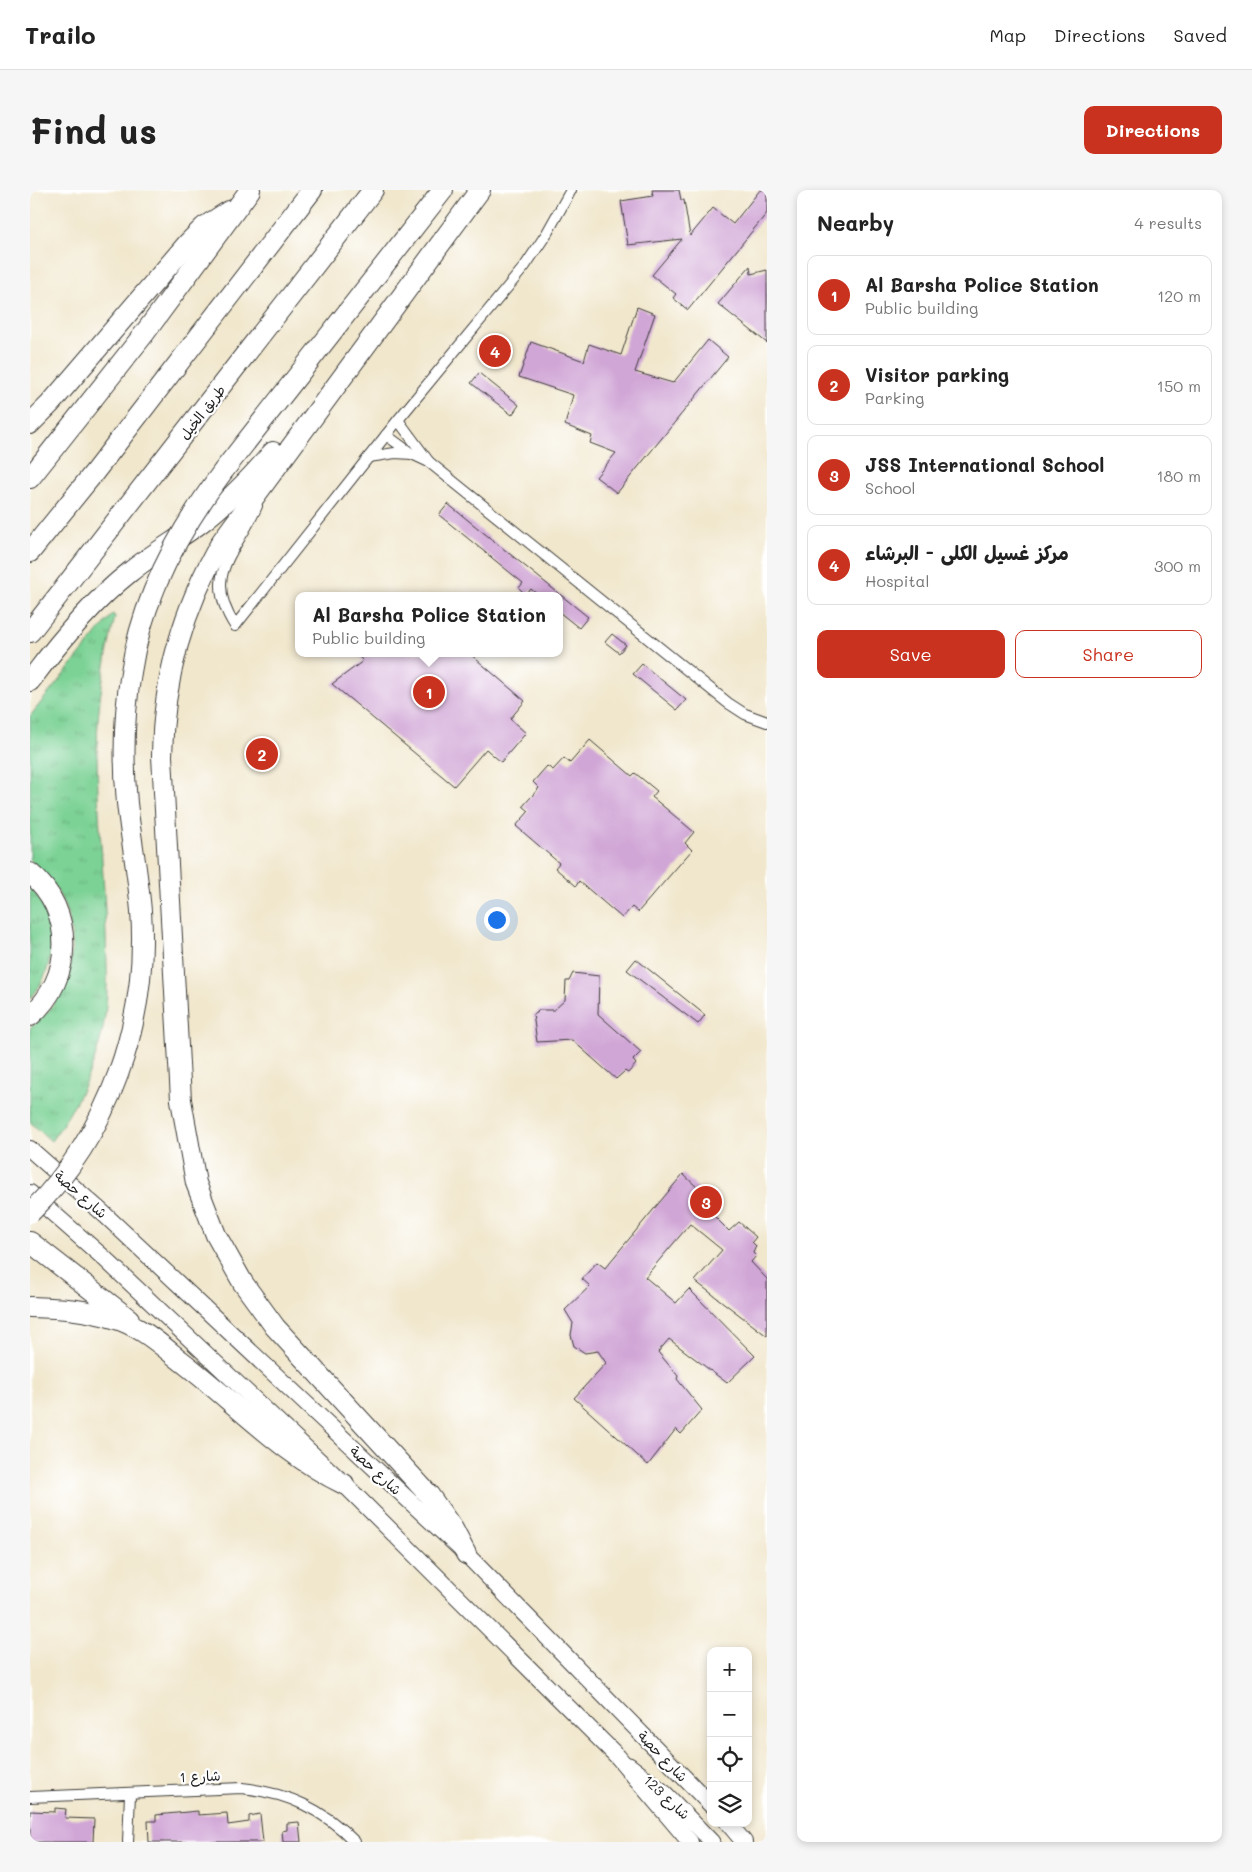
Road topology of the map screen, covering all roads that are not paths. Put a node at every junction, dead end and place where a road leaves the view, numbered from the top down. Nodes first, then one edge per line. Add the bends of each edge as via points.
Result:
1 (250, 190) edge
2 (312, 190) edge
3 (373, 190) edge
4 (443, 190) edge
5 (480, 190) edge
6 (571, 190) edge
7 (237, 207) junction
8 (331, 392) junction
9 (398, 420) junction
10 (30, 424) edge
11 (386, 435) junction
12 (412, 454) junction
13 (369, 457) junction
14 (429, 462) junction
15 (30, 478) edge
16 (266, 482) junction
17 (30, 552) edge
18 (30, 632) edge
19 (30, 681) edge
20 (767, 722) edge
21 (30, 874) edge
22 (30, 1016) edge
23 (30, 1149) edge
24 (30, 1192) edge
25 (30, 1213) edge
26 (30, 1242) edge
27 (30, 1307) edge
28 (149, 1334) junction
29 (344, 1484) junction
30 (466, 1554) junction
31 (618, 1757) junction
32 (130, 1794) junction
33 (30, 1797) edge
34 (707, 1801) edge
35 (731, 1827) edge
36 (128, 1842) edge
37 (355, 1842) edge
38 (690, 1842) edge
39 (712, 1842) edge
40 (744, 1842) edge

1 - 7 highway
2 - 17 highway
3 - 18 highway, طريق الخيل
4 - 25 highway, bridge via 224,470 185,527 166,562 140,628 126,723 127,801 142,929 136,1010 119,1070 97,1125 65,1173
5 - 8 highway
6 - 9 street via 548,233 525,266
7 - 10 highway via 211,221 192,238
7 - 15 highway via 144,334
8 - 16 highway
8 - 19 highway via 309,411 227,501 129,572 112,588
9 - 11 street
9 - 14 street
11 - 12 street
11 - 13 street
12 - 13 street
12 - 14 street
13 - 16 street via 235,626 222,601 221,579 227,560 255,511
14 - 20 street via 728,703
16 - 30 highway via 222,541 201,578 180,636 165,700 162,756 164,816 179,1073 189,1156 205,1209 243,1284 275,1327 429,1495 454,1529
21 - 22 highway via 39,881 53,902 64,940 57,979 44,1002
23 - 30 main road, شارع حصة via 104,1214
24 - 29 main road
26 - 28 highway
27 - 28 highway via 66,1307 92,1312
28 - 29 highway via 286,1448
29 - 31 main road
30 - 34 main road, شارع حصة
31 - 38 main road
31 - 39 main road, شارع 123 via 665,1793
32 - 33 street, شارع 1
32 - 36 street
32 - 37 street, شارع 1 via 242,1788 266,1790 311,1806
35 - 40 main road

